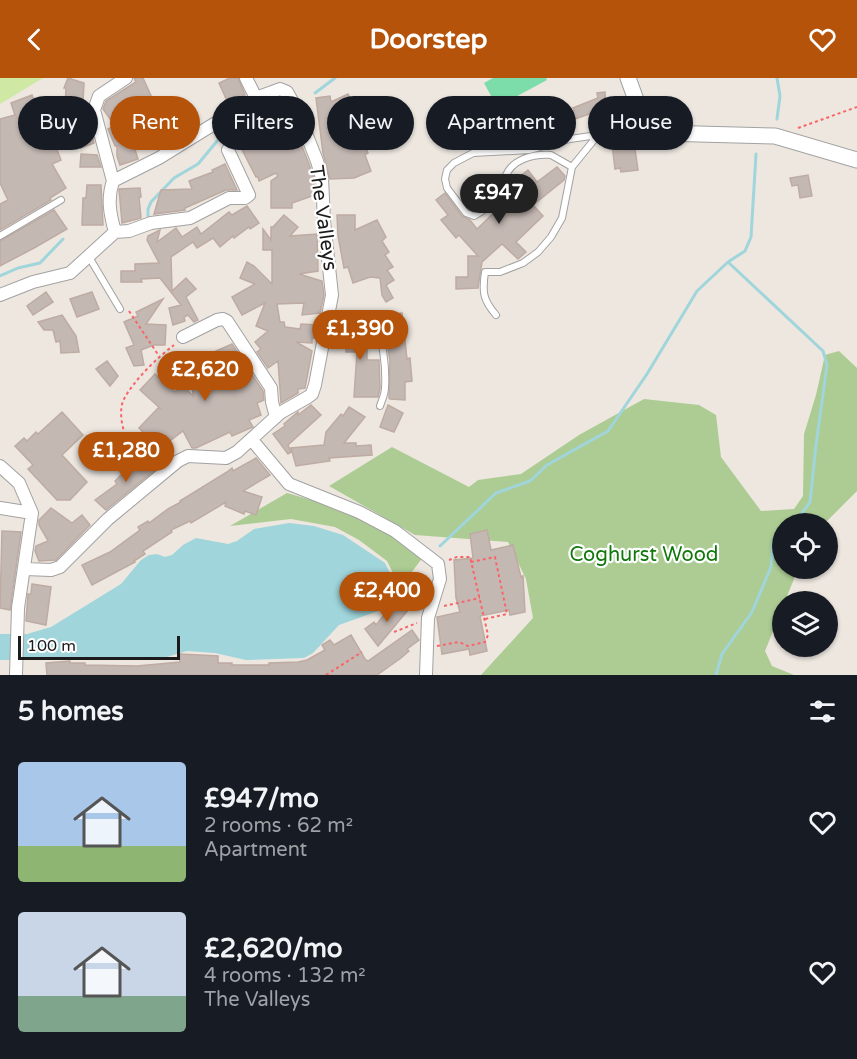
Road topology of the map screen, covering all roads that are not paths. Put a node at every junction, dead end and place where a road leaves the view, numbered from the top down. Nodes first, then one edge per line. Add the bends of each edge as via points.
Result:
1 (126, 78) edge
2 (246, 78) edge
3 (628, 78) edge
4 (255, 96) edge
5 (261, 96) edge
6 (289, 96) edge
7 (635, 96) edge
8 (212, 125) edge
9 (693, 134) edge
10 (588, 136) edge
11 (588, 147) edge
12 (228, 150) dead end
13 (313, 150) edge
14 (857, 160) edge
15 (572, 167) junction
16 (113, 181) junction
17 (61, 200) dead end
18 (115, 232) junction
19 (0, 237) edge
20 (89, 257) junction
21 (0, 295) edge
22 (120, 309) road end
23 (496, 315) dead end
24 (328, 316) junction
25 (183, 337) road end
26 (380, 406) dead end
27 (276, 417) junction
28 (252, 440) junction
29 (0, 466) edge
30 (0, 508) edge
31 (32, 513) junction
32 (25, 568) junction
33 (16, 671) edge
34 (426, 673) edge

1 - 16 street via 99,96 94,110
2 - 4 street
3 - 7 street
5 - 6 street, The Valleys via 280,89
8 - 16 street
9 - 14 street via 775,136
10 - 15 lane via 529,150 474,153 454,163 445,179 447,188 466,213 474,216 502,192 505,177 517,161 551,155
11 - 15 lane
12 - 18 street via 249,195 245,198 229,198 190,218
13 - 24 street, The Valleys via 322,178 332,295
15 - 23 lane via 562,218 551,237 523,263 500,272 485,272 486,304
16 - 18 street via 109,211
17 - 19 lane
18 - 20 street
20 - 21 street via 70,273
20 - 22 lane
24 - 26 lane via 368,320 376,326 385,380
24 - 27 street, The Valleys via 312,394
25 - 27 street via 217,320 227,321 271,388
27 - 28 street, The Valleys
28 - 32 street, The Valleys via 226,458 188,456 178,460 108,519 60,567
28 - 34 street via 289,484 395,531 438,564 440,579 429,614
29 - 31 street via 20,483
30 - 31 street
31 - 32 street
32 - 33 street via 18,608

